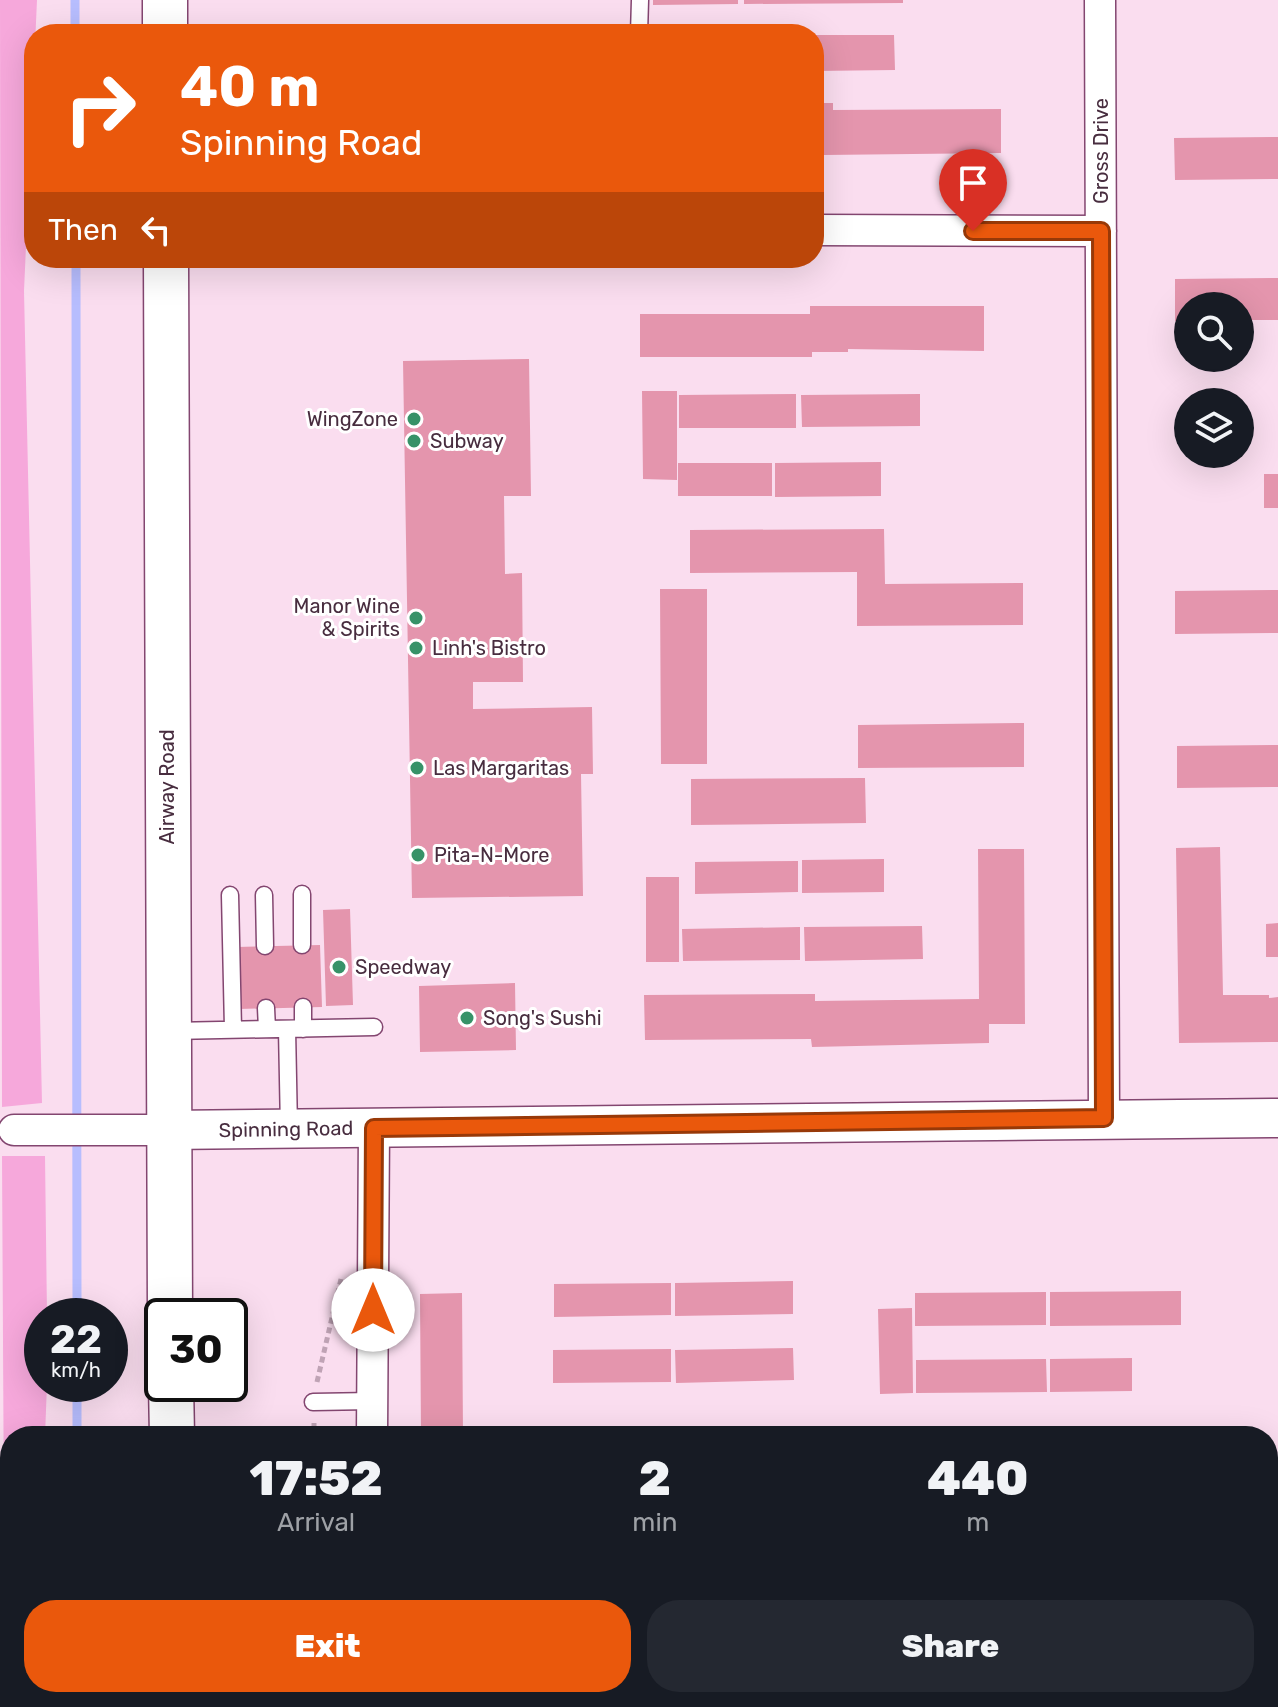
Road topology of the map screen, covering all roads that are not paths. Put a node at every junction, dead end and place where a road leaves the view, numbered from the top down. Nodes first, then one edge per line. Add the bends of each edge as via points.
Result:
1 (165, 0) edge
2 (640, 0) edge
3 (1100, 0) edge
4 (165, 24) edge
5 (639, 24) edge
6 (824, 230) edge
7 (1101, 231) junction
8 (166, 268) edge
9 (302, 894) dead end
10 (230, 895) dead end
11 (264, 895) dead end
12 (302, 945) dead end
13 (265, 946) dead end
14 (303, 1007) dead end
15 (266, 1008) dead end
16 (374, 1027) dead end
17 (233, 1029) junction
18 (267, 1029) junction
19 (295, 1029) junction
20 (168, 1031) junction
21 (1104, 1118) junction
22 (1278, 1118) edge
23 (374, 1128) junction
24 (289, 1129) junction
25 (168, 1130) junction
26 (18, 1131) edge
27 (170, 1298) edge
28 (372, 1401) junction
29 (171, 1402) edge
30 (313, 1402) road end
31 (172, 1426) edge
32 (372, 1426) edge

1 - 4 main road
2 - 5 lane
3 - 7 street, Gross Drive
6 - 7 street
7 - 21 street, Gross Drive
8 - 20 main road, Airway Road
9 - 12 lane
10 - 17 lane
11 - 13 lane
14 - 19 lane
15 - 18 lane
16 - 19 lane
17 - 18 lane
17 - 20 lane
18 - 19 lane
19 - 24 lane
20 - 25 main road, Airway Road
21 - 22 street, Spinning Road
21 - 23 street, Spinning Road
23 - 24 street, Spinning Road
23 - 28 street
24 - 25 street, Spinning Road
25 - 26 street, Spinning Road
25 - 27 main road, Airway Road
28 - 30 lane
28 - 32 street
29 - 31 main road

